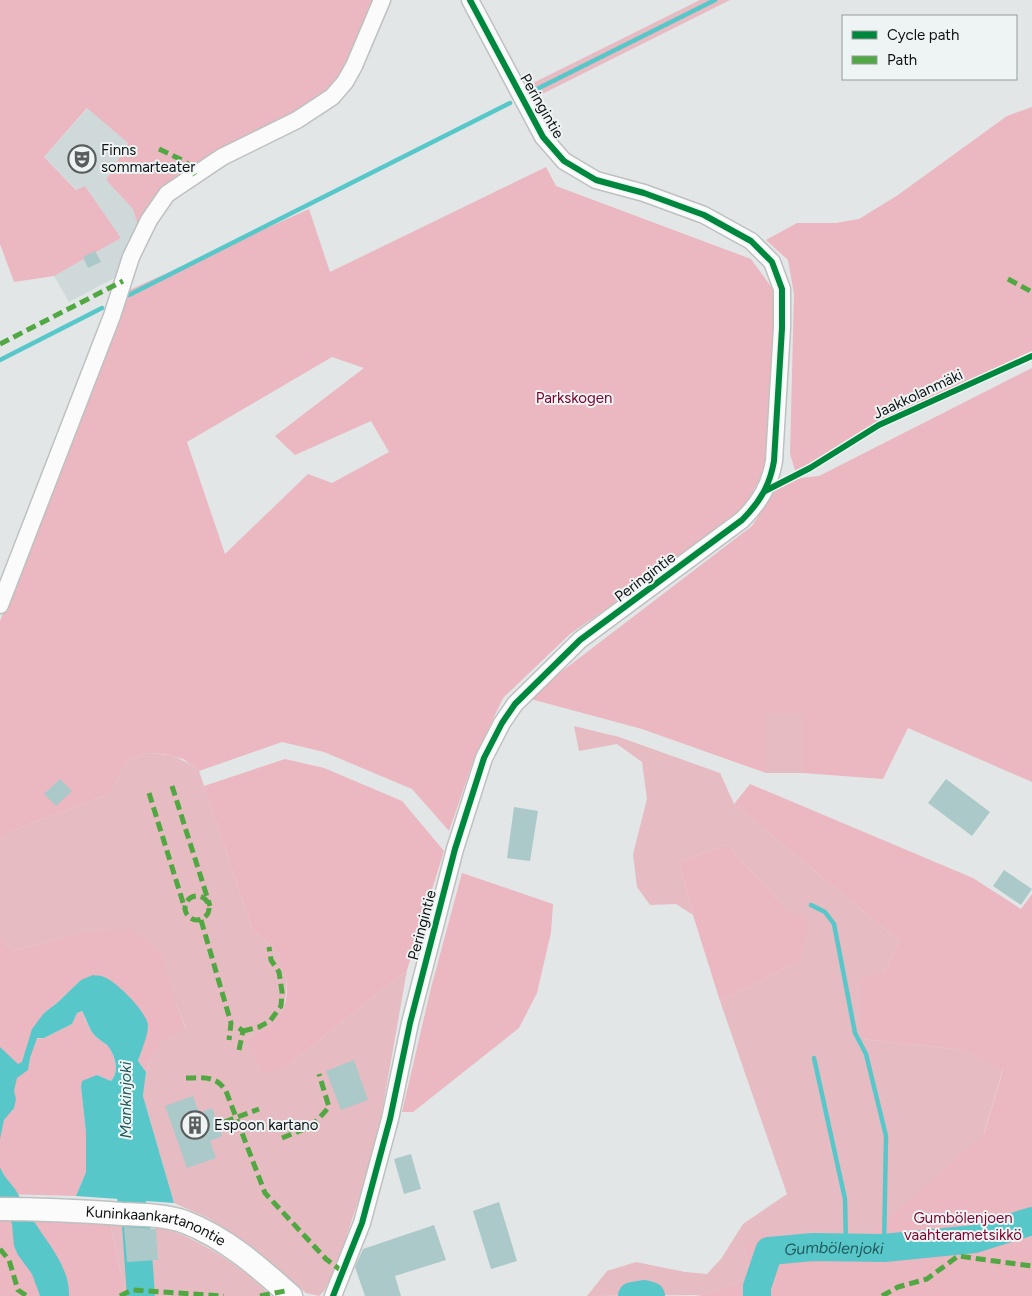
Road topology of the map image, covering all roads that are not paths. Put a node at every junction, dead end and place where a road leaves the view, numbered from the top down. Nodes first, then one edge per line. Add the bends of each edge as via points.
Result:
1 (382, 0) edge
2 (470, 0) edge
3 (0, 605) edge
4 (0, 1209) edge
5 (290, 1296) edge
6 (333, 1296) edge

1 - 3 street via 354,66 332,97 297,120 222,158 174,189 148,220 131,256 112,316
2 - 6 street, Peringintie via 543,137 564,161 596,180 704,215 751,240 772,262 782,289 774,461 765,491 742,520 580,640 515,704 502,723 484,758 455,849 365,1214
4 - 5 street, Kuninkaankartanontie via 158,1216 186,1223 217,1237

